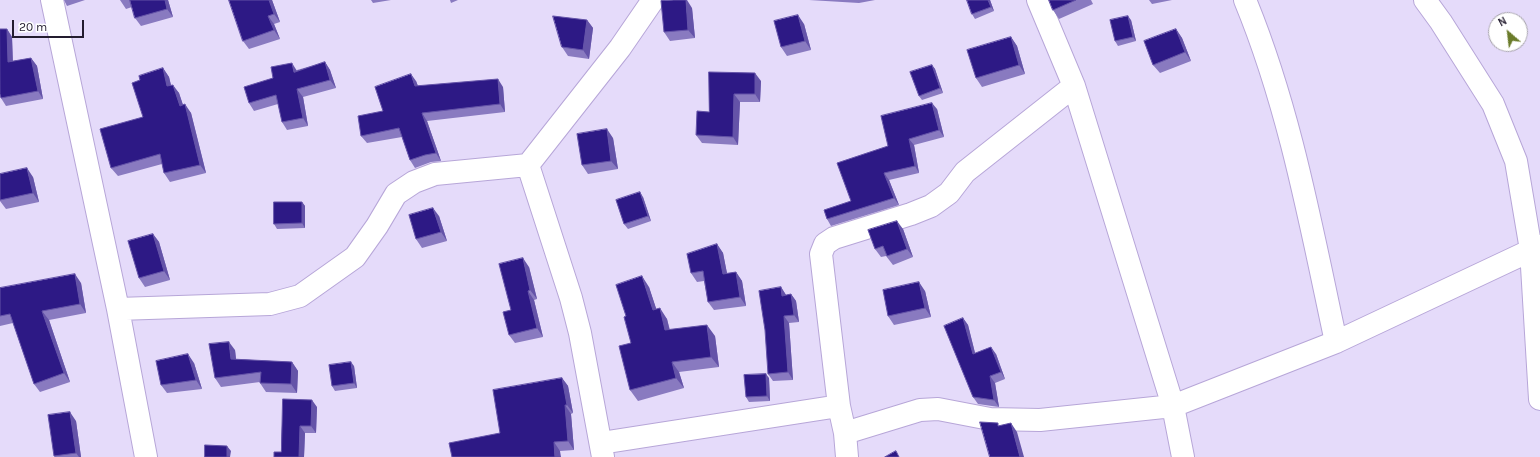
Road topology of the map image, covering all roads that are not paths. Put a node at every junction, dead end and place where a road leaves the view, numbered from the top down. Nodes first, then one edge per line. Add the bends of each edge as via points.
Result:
1 (52, 0) edge
2 (653, 0) edge
3 (1038, 0) edge
4 (1245, 0) edge
5 (1425, 0) edge
6 (1074, 86) junction
7 (528, 165) junction
8 (1536, 248) edge
9 (118, 309) junction
10 (1336, 342) junction
11 (1540, 399) edge
12 (839, 406) junction
13 (1173, 406) junction
14 (845, 433) junction
15 (602, 450) edge
16 (146, 457) edge
17 (847, 457) edge
18 (1183, 457) edge

1 - 9 street
2 - 7 street via 620,48
3 - 6 street
4 - 10 street via 1261,39 1293,145
5 - 8 street via 1442,22 1493,104 1516,161
6 - 12 street via 965,172 948,193 931,206 834,238 825,244 821,254
6 - 13 street
7 - 9 street via 435,174 414,182 396,194 355,257 300,296 270,304
7 - 15 street via 571,298
8 - 10 street
8 - 11 street
9 - 16 street
10 - 13 street
12 - 14 street
12 - 15 street
13 - 14 street via 1040,420 990,419 938,409 920,410
13 - 18 street
14 - 17 street

